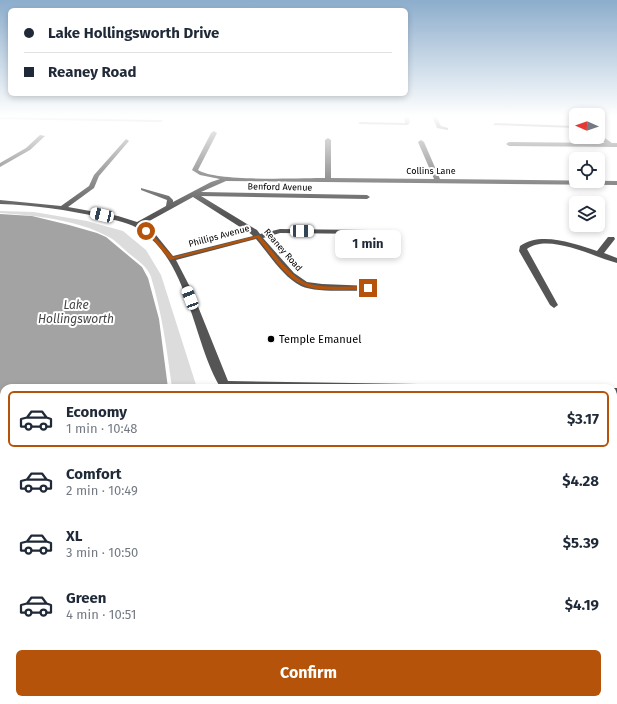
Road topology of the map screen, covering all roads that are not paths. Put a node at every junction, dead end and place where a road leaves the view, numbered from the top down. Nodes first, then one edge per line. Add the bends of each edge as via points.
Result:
1 (28, 149) edge
2 (119, 149) edge
3 (206, 149) edge
4 (328, 149) edge
5 (424, 149) edge
6 (0, 165) edge
7 (225, 179) junction
8 (328, 179) junction
9 (437, 180) junction
10 (617, 183) edge
11 (143, 189) dead end
12 (193, 194) junction
13 (367, 197) dead end
14 (0, 202) edge
15 (169, 207) junction
16 (63, 208) junction
17 (137, 225) junction
18 (368, 232) dead end
19 (258, 236) junction
20 (611, 239) dead end
21 (599, 254) junction
22 (172, 259) junction
23 (617, 261) edge
24 (368, 288) dead end
25 (554, 305) dead end
26 (224, 384) edge

1 - 6 street
2 - 16 street via 96,176 92,187
3 - 7 street via 195,170 201,174 221,176
4 - 8 street
5 - 9 street
7 - 8 street, Collins Lane
7 - 12 street, Collins Lane
8 - 9 street, Collins Lane
9 - 10 street, Collins Lane
11 - 15 street via 170,200
12 - 13 street, Benford Avenue
12 - 15 street, Collins Lane
12 - 19 street, Reaney Road
14 - 16 street
15 - 17 street, Collins Lane
16 - 17 street
17 - 22 street via 153,237
18 - 19 street, Phillips Avenue via 288,230
19 - 22 street, Phillips Avenue
19 - 24 street, Reaney Road via 291,275 304,284
20 - 21 street
21 - 23 street
21 - 25 street via 546,242 525,244 523,251
22 - 26 street via 187,289 213,363

